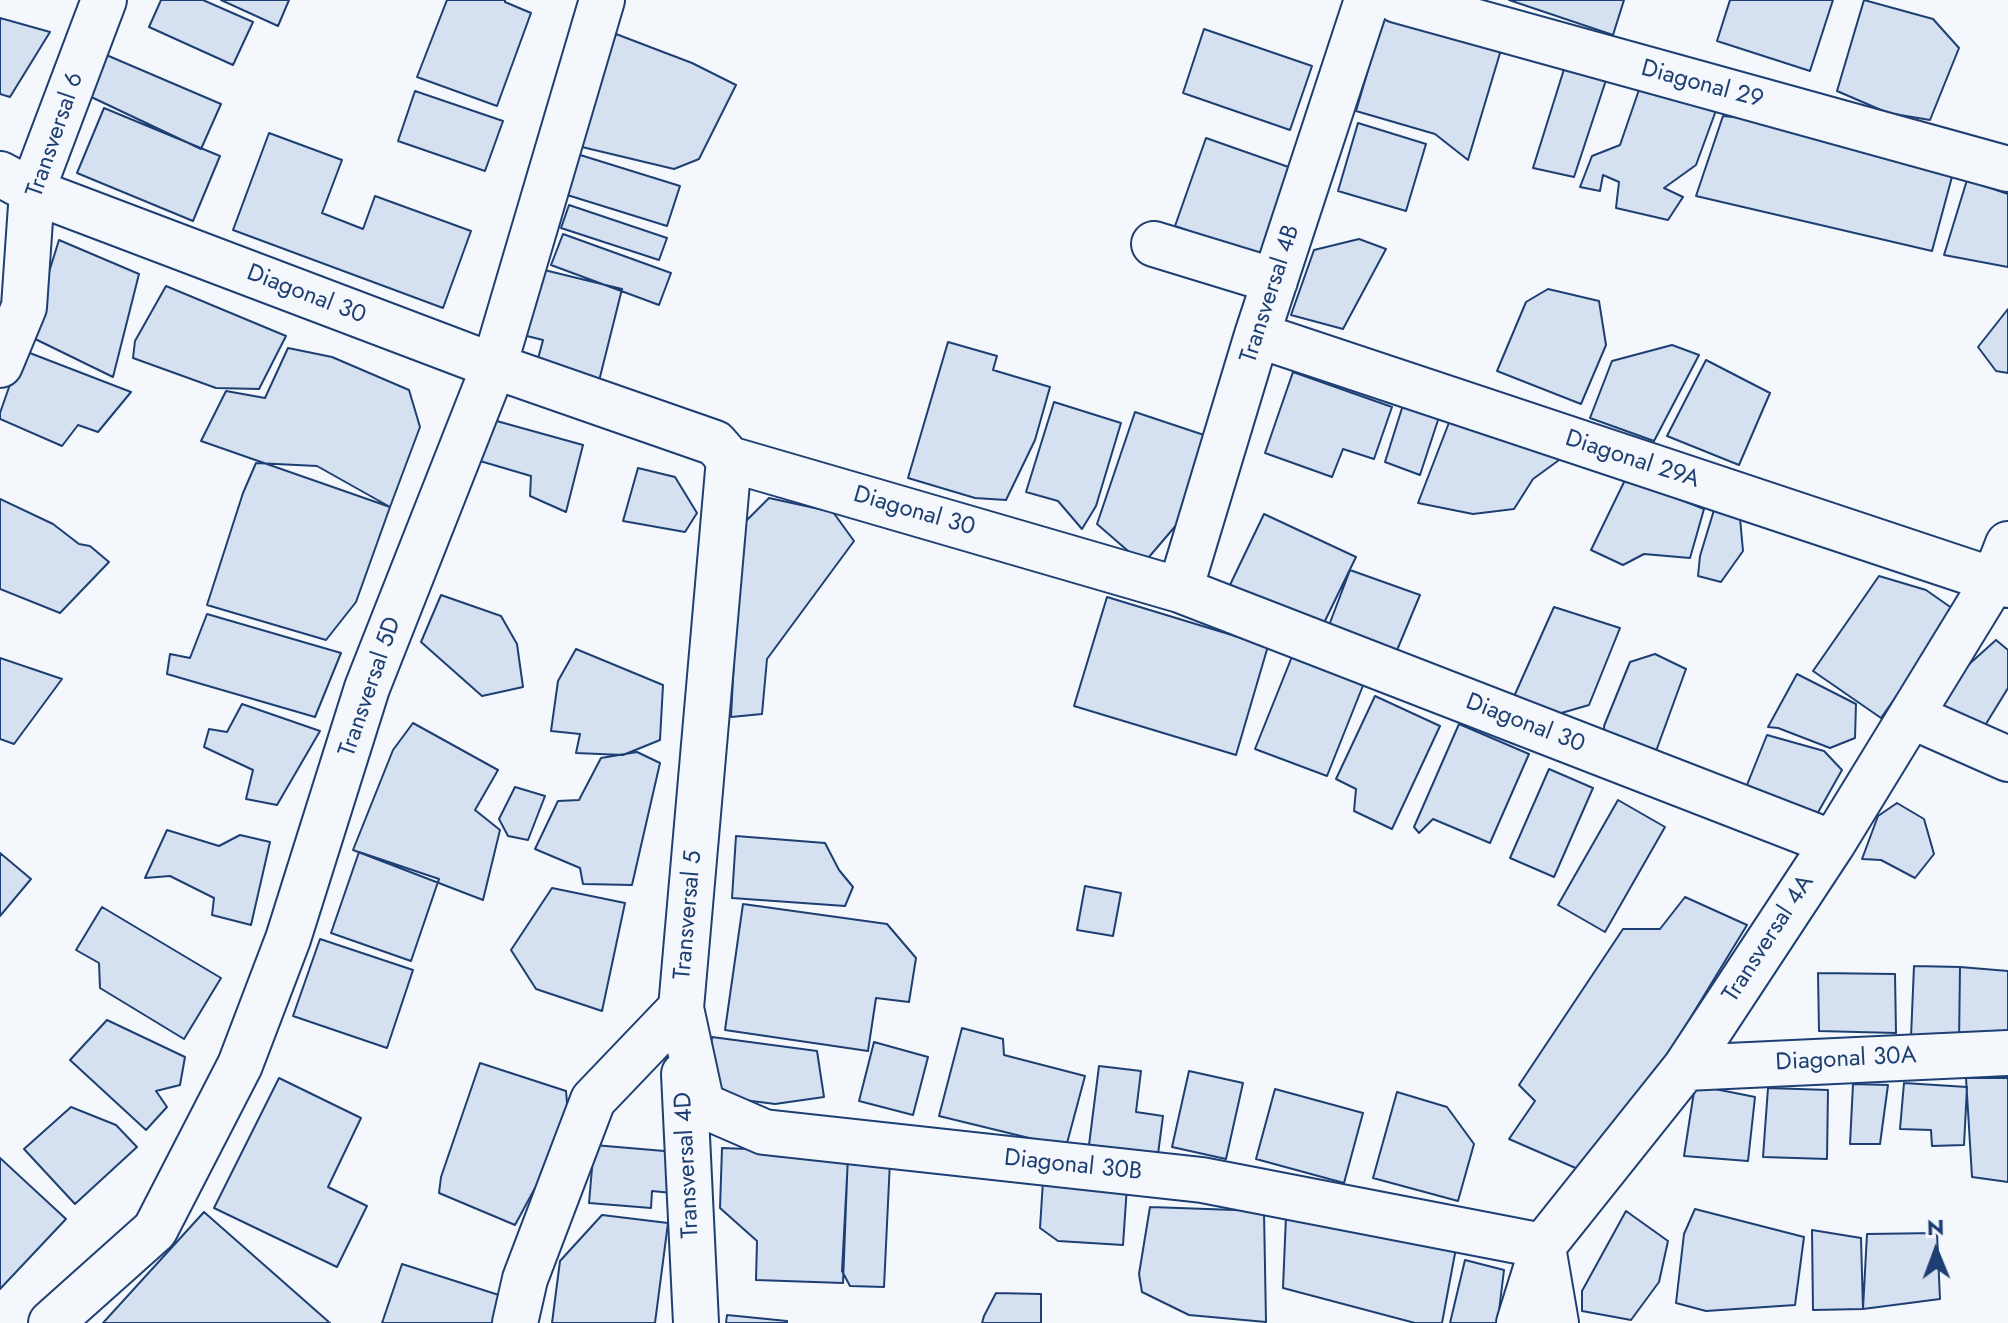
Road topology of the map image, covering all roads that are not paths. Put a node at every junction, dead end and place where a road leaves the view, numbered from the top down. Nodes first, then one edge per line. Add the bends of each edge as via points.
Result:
1 (104, 0) edge
2 (602, 0) edge
3 (1367, 0) edge
4 (1397, 0) edge
5 (2008, 169) edge
6 (16, 182) edge
7 (1154, 244) dead end
8 (1275, 281) junction
9 (1257, 335) junction
10 (0, 365) edge
11 (494, 366) junction
12 (729, 459) junction
13 (2003, 570) edge
14 (1180, 590) junction
15 (1911, 716) junction
16 (2008, 759) edge
17 (1833, 843) junction
18 (681, 1008) junction
19 (2008, 1053) edge
20 (1685, 1068) junction
21 (1543, 1246) junction
22 (51, 1323) edge
23 (515, 1323) edge
24 (696, 1323) edge
25 (1519, 1323) edge
26 (1556, 1323) edge

1 - 6 street, Transversal 6
2 - 11 street, Transversal 5D
3 - 8 street, Transversal 4B
4 - 5 street, Diagonal 29
6 - 10 street, Transversal 6 via 24,307
6 - 11 street, Diagonal 30
7 - 8 street
8 - 9 street, Transversal 4B
9 - 13 street, Diagonal 29A
9 - 14 street, Transversal 4B
11 - 12 street, Diagonal 30 via 715,443
11 - 22 street, Transversal 5D via 367,688 288,939 240,1065 155,1230
12 - 14 street, Diagonal 30
12 - 18 street, Transversal 5
13 - 15 street, Transversal 4A
14 - 17 street, Diagonal 30
15 - 16 street
15 - 17 street, Transversal 4A
17 - 20 street, Transversal 4A
18 - 21 street, Diagonal 30B via 702,1105 764,1132 1202,1180
18 - 23 street, Transversal 5 via 593,1100 525,1279
18 - 24 street, Transversal 4D
19 - 20 street, Diagonal 30A
20 - 21 street, Transversal 4A
21 - 25 street, Transversal 4A
21 - 26 street

